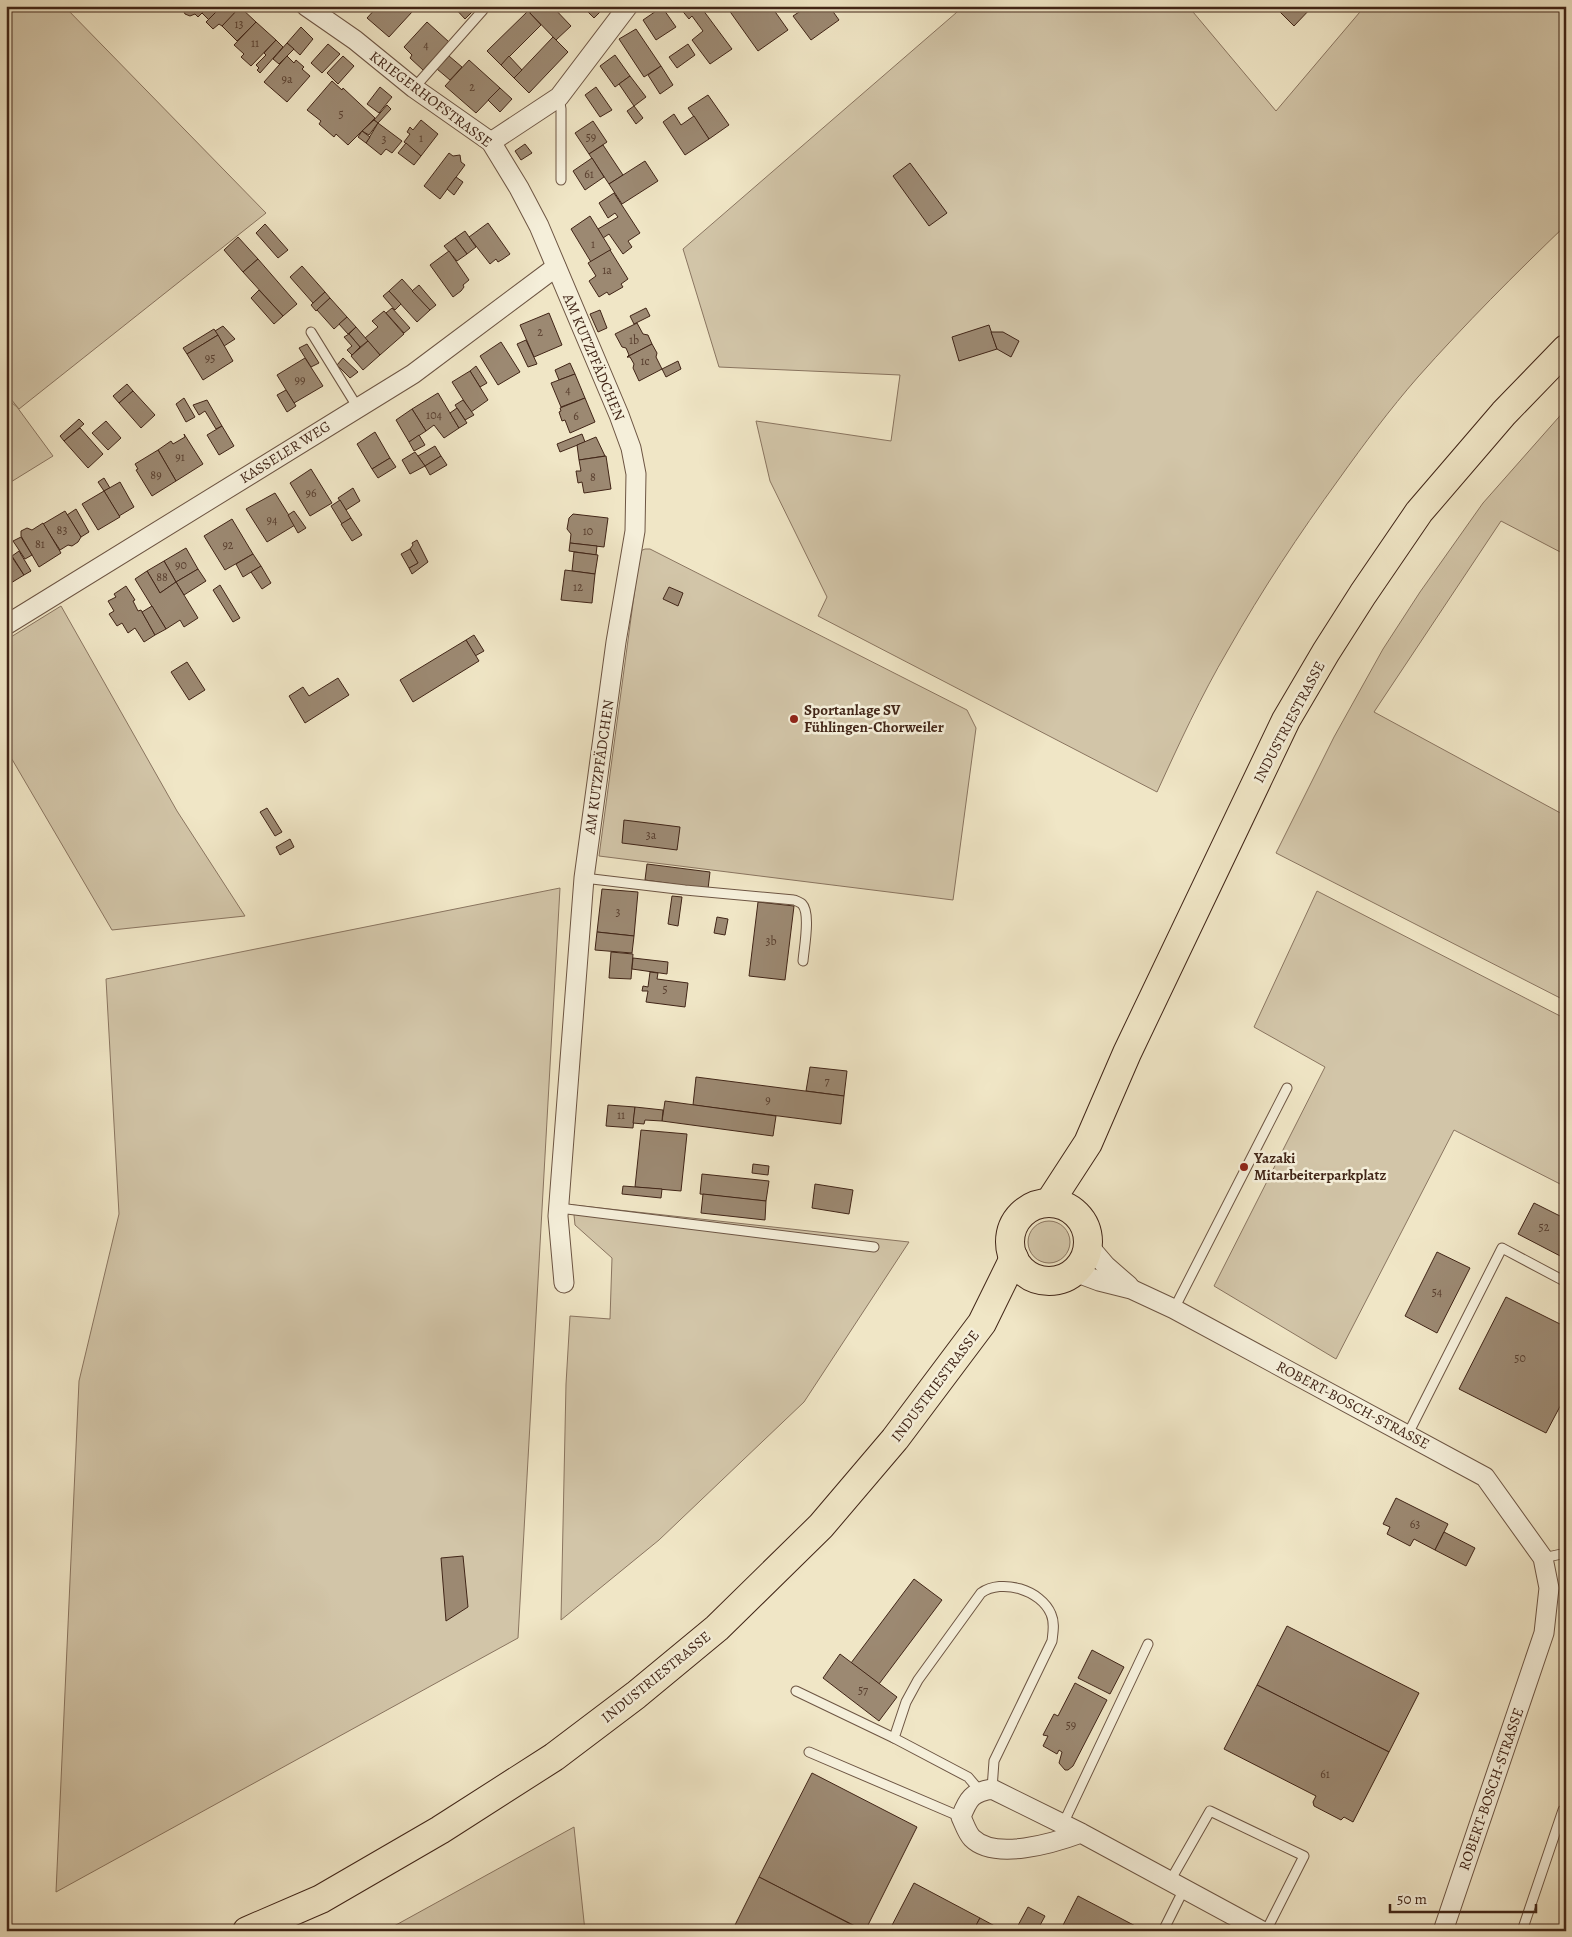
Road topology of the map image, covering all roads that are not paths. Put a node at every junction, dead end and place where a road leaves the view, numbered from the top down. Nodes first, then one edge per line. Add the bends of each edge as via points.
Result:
1 (306, 6) edge
2 (628, 6) edge
3 (484, 10) dead end
4 (414, 88) junction
5 (559, 97) junction
6 (492, 142) junction
7 (561, 180) dead end
8 (556, 267) junction
9 (311, 332) dead end
10 (1566, 349) edge
11 (358, 408) junction
12 (6, 624) edge
13 (584, 878) junction
14 (803, 961) dead end
15 (1287, 1088) dead end
16 (1088, 1143) junction
17 (1049, 1203) junction
18 (559, 1208) junction
19 (1077, 1215) junction
20 (1088, 1245) junction
21 (874, 1248) dead end
22 (1014, 1258) junction
23 (1075, 1272) junction
24 (1035, 1278) junction
25 (1566, 1282) edge
26 (564, 1283) dead end
27 (1131, 1289) junction
28 (1174, 1309) junction
29 (982, 1323) junction
30 (1408, 1434) junction
31 (1566, 1553) edge
32 (1543, 1558) junction
33 (1148, 1644) dead end
34 (796, 1691) dead end
35 (894, 1738) junction
36 (809, 1752) dead end
37 (986, 1790) junction
38 (1563, 1810) dead end
39 (961, 1817) junction
40 (1063, 1824) junction
41 (1081, 1833) junction
42 (1177, 1885) junction
43 (247, 1931) edge
44 (1163, 1931) edge
45 (1262, 1931) edge
46 (1266, 1931) edge
47 (1443, 1931) edge
48 (1522, 1931) edge

1 - 4 street, KRIEGERHOFSTRASSE via 355,40
2 - 5 street
3 - 4 lane
4 - 6 street, KRIEGERHOFSTRASSE
5 - 6 street
5 - 7 lane
6 - 8 street, KRIEGERHOFSTRASSE via 539,226
8 - 11 street, KASSELER WEG via 413,374
8 - 13 street, AM KUTZPFÄDCHEN via 619,415 636,474 635,531 616,642
9 - 11 lane
10 - 16 main road, INDUSTRIESTRASSE via 1504,413 1419,512 1326,652 1286,720 1127,1053
11 - 12 street, KASSELER WEG
13 - 14 lane via 794,900 801,903 805,911
13 - 18 street, AM KUTZPFÄDCHEN
15 - 28 lane
16 - 17 main road, INDUSTRIESTRASSE
16 - 19 main road, INDUSTRIESTRASSE
17 - 19 main road via 1064,1206
17 - 22 main road via 1034,1206 1021,1215 1013,1228 1010,1243
18 - 21 lane
18 - 26 street, AM KUTZPFÄDCHEN
19 - 20 main road via 1086,1229
20 - 23 main road via 1084,1260
20 - 27 street, ROBERT-BOSCH-STRASSE
22 - 24 main road via 1022,1270
22 - 29 main road, INDUSTRIESTRASSE
23 - 24 main road via 1063,1279 1048,1281
23 - 27 street, ROBERT-BOSCH-STRASSE
24 - 29 main road, INDUSTRIESTRASSE
25 - 30 lane via 1502,1248
27 - 28 street, ROBERT-BOSCH-STRASSE
28 - 30 street, ROBERT-BOSCH-STRASSE
29 - 43 main road, INDUSTRIESTRASSE via 901,1432 821,1526 717,1628 554,1757 440,1830 321,1899
30 - 32 street, ROBERT-BOSCH-STRASSE via 1485,1477
31 - 32 lane
32 - 47 street, ROBERT-BOSCH-STRASSE via 1549,1588 1544,1633
33 - 40 lane
34 - 35 lane
35 - 37 lane
35 - 37 lane via 906,1702 918,1680 981,1592 989,1587 1004,1586 1023,1590 1042,1600 1054,1626 1052,1641 994,1761
36 - 39 lane
37 - 39 street via 967,1801
37 - 40 street
38 - 48 lane
39 - 41 street via 972,1838 988,1846 1012,1850 1055,1842
40 - 41 street
41 - 42 street
42 - 44 lane
42 - 45 street
42 - 46 lane via 1210,1811 1304,1856

